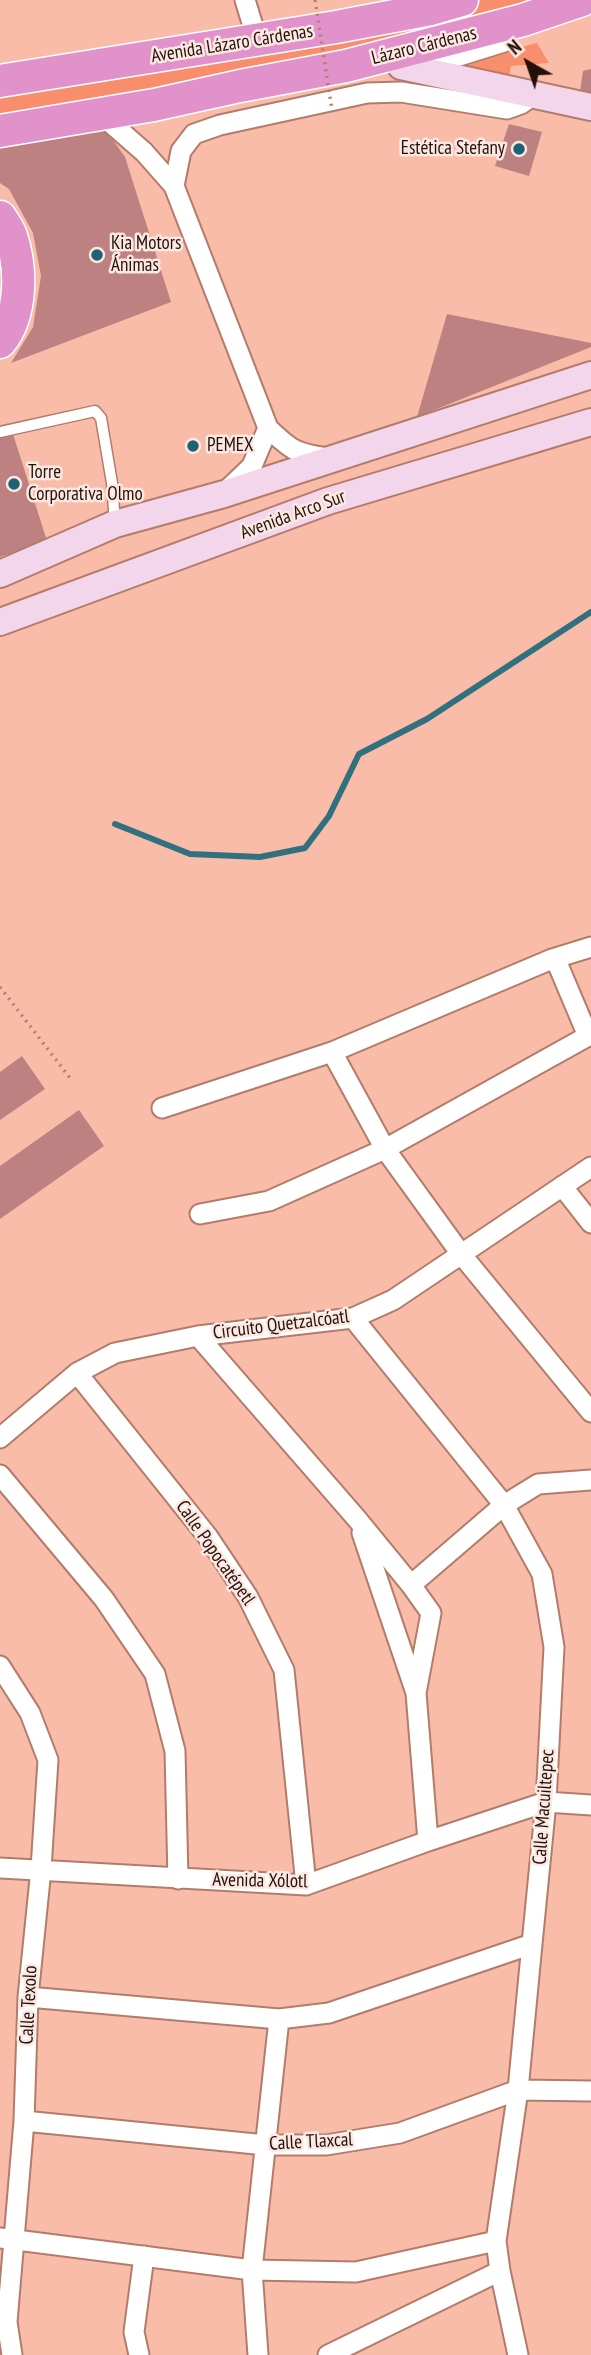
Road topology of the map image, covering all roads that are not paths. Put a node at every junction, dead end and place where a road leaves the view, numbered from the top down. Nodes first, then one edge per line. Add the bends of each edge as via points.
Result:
1 (245, 0) edge
2 (462, 0) edge
3 (582, 0) edge
4 (403, 1) edge
5 (591, 12) edge
6 (253, 26) junction
7 (167, 55) junction
8 (346, 66) joint
9 (401, 66) junction
10 (0, 81) edge
11 (532, 96) junction
12 (591, 107) edge
13 (112, 124) junction
14 (0, 131) edge
15 (0, 143) edge
16 (174, 186) junction
17 (0, 217) edge
18 (0, 342) edge
19 (591, 375) edge
20 (591, 422) edge
21 (268, 428) junction
22 (0, 432) edge
23 (329, 458) junction
24 (224, 494) junction
25 (115, 524) junction
26 (32, 559) junction
27 (0, 568) edge
28 (0, 574) edge
29 (0, 622) edge
30 (591, 947) edge
31 (555, 962) junction
32 (332, 1052) junction
33 (162, 1108) dead end
34 (385, 1149) junction
35 (591, 1167) edge
36 (562, 1186) junction
37 (200, 1214) dead end
38 (591, 1223) edge
39 (461, 1254) junction
40 (353, 1318) junction
41 (198, 1336) junction
42 (77, 1373) junction
43 (591, 1412) edge
44 (0, 1438) edge
45 (0, 1475) edge
46 (591, 1480) edge
47 (504, 1505) junction
48 (357, 1519) junction
49 (411, 1586) junction
50 (0, 1666) edge
51 (416, 1693) junction
52 (546, 1802) junction
53 (591, 1805) edge
54 (428, 1841) junction
55 (0, 1868) edge
56 (40, 1869) junction
57 (177, 1879) junction
58 (306, 1885) junction
59 (532, 1944) junction
60 (28, 1997) junction
61 (279, 2019) junction
62 (518, 2090) junction
63 (591, 2091) edge
64 (24, 2121) junction
65 (266, 2144) junction
66 (7, 2239) edge
67 (496, 2241) junction
68 (144, 2256) junction
69 (252, 2270) junction
70 (499, 2271) junction
71 (12, 2355) edge
72 (139, 2355) edge
73 (258, 2355) edge
74 (328, 2355) edge
75 (517, 2355) edge

1 - 6 street
2 - 7 highway, Avenida Lázaro Cárdenas
3 - 8 highway, Lázaro Cárdenas
4 - 6 street
5 - 9 street via 459,54
6 - 7 street via 189,39
7 - 10 highway, Avenida Lázaro Cárdenas
8 - 14 highway, Avenida Lázaro Cárdenas via 154,106
9 - 11 main road
9 - 13 street
11 - 12 main road
11 - 16 street via 507,109 401,92 367,93 220,125 194,134 181,151
13 - 15 street
13 - 16 street
16 - 21 street
17 - 18 highway via 11,236 18,275 16,308
19 - 23 main road
20 - 29 main road, Avenida Arco Sur via 328,501
21 - 23 street via 301,454
21 - 24 street via 252,466
22 - 25 lane via 95,411 101,418
23 - 24 main road
24 - 25 main road
25 - 26 main road
26 - 27 main road
26 - 28 main road
30 - 31 street
31 - 32 street
31 - 34 street via 588,1036
32 - 33 street
32 - 34 street
34 - 37 street via 268,1201
34 - 39 street
35 - 36 street, Circuito Quetzalcóatl
36 - 38 street
36 - 39 street, Circuito Quetzalcóatl
39 - 40 street, Circuito Quetzalcóatl via 393,1300
39 - 43 street
40 - 41 street, Circuito Quetzalcóatl
40 - 47 street, Calle Macuiltepec
41 - 42 street, Circuito Quetzalcóatl via 115,1353
41 - 48 street
42 - 44 street, Circuito Quetzalcóatl
42 - 58 street, Calle Popocatépetl via 208,1537 248,1597 284,1670
45 - 57 street via 104,1600 155,1674 175,1751
46 - 47 street via 538,1484
47 - 49 street
47 - 52 street, Calle Macuiltepec via 542,1574 554,1647
48 - 49 street
48 - 51 street
49 - 51 street via 431,1613
50 - 56 street, Calle Texolo via 30,1713 48,1760
51 - 54 street
52 - 53 street, Avenida Xólotl
52 - 54 street, Avenida Xólotl
52 - 59 street, Calle Macuiltepec
54 - 58 street, Avenida Xólotl
55 - 56 street, Avenida Xólotl
56 - 57 street, Avenida Xólotl
56 - 60 street, Calle Texolo
57 - 58 street, Avenida Xólotl
59 - 61 street via 329,2013
59 - 62 street, Calle Macuiltepec
60 - 61 street
60 - 64 street, Calle Texolo
61 - 65 street
62 - 63 street, Calle Tlaxcal
62 - 65 street, Calle Tlaxcal via 400,2133 326,2145
62 - 67 street, Calle Macuiltepec
64 - 65 street, Calle Tlaxcal
64 - 66 street, Calle Texolo
65 - 69 street
66 - 68 street
66 - 71 street, Calle Texolo via 7,2322
67 - 69 street via 356,2272
67 - 70 street, Calle Macuiltepec
68 - 69 street
68 - 72 street via 134,2332
69 - 73 street
70 - 74 street
70 - 75 street, Calle Macuiltepec

